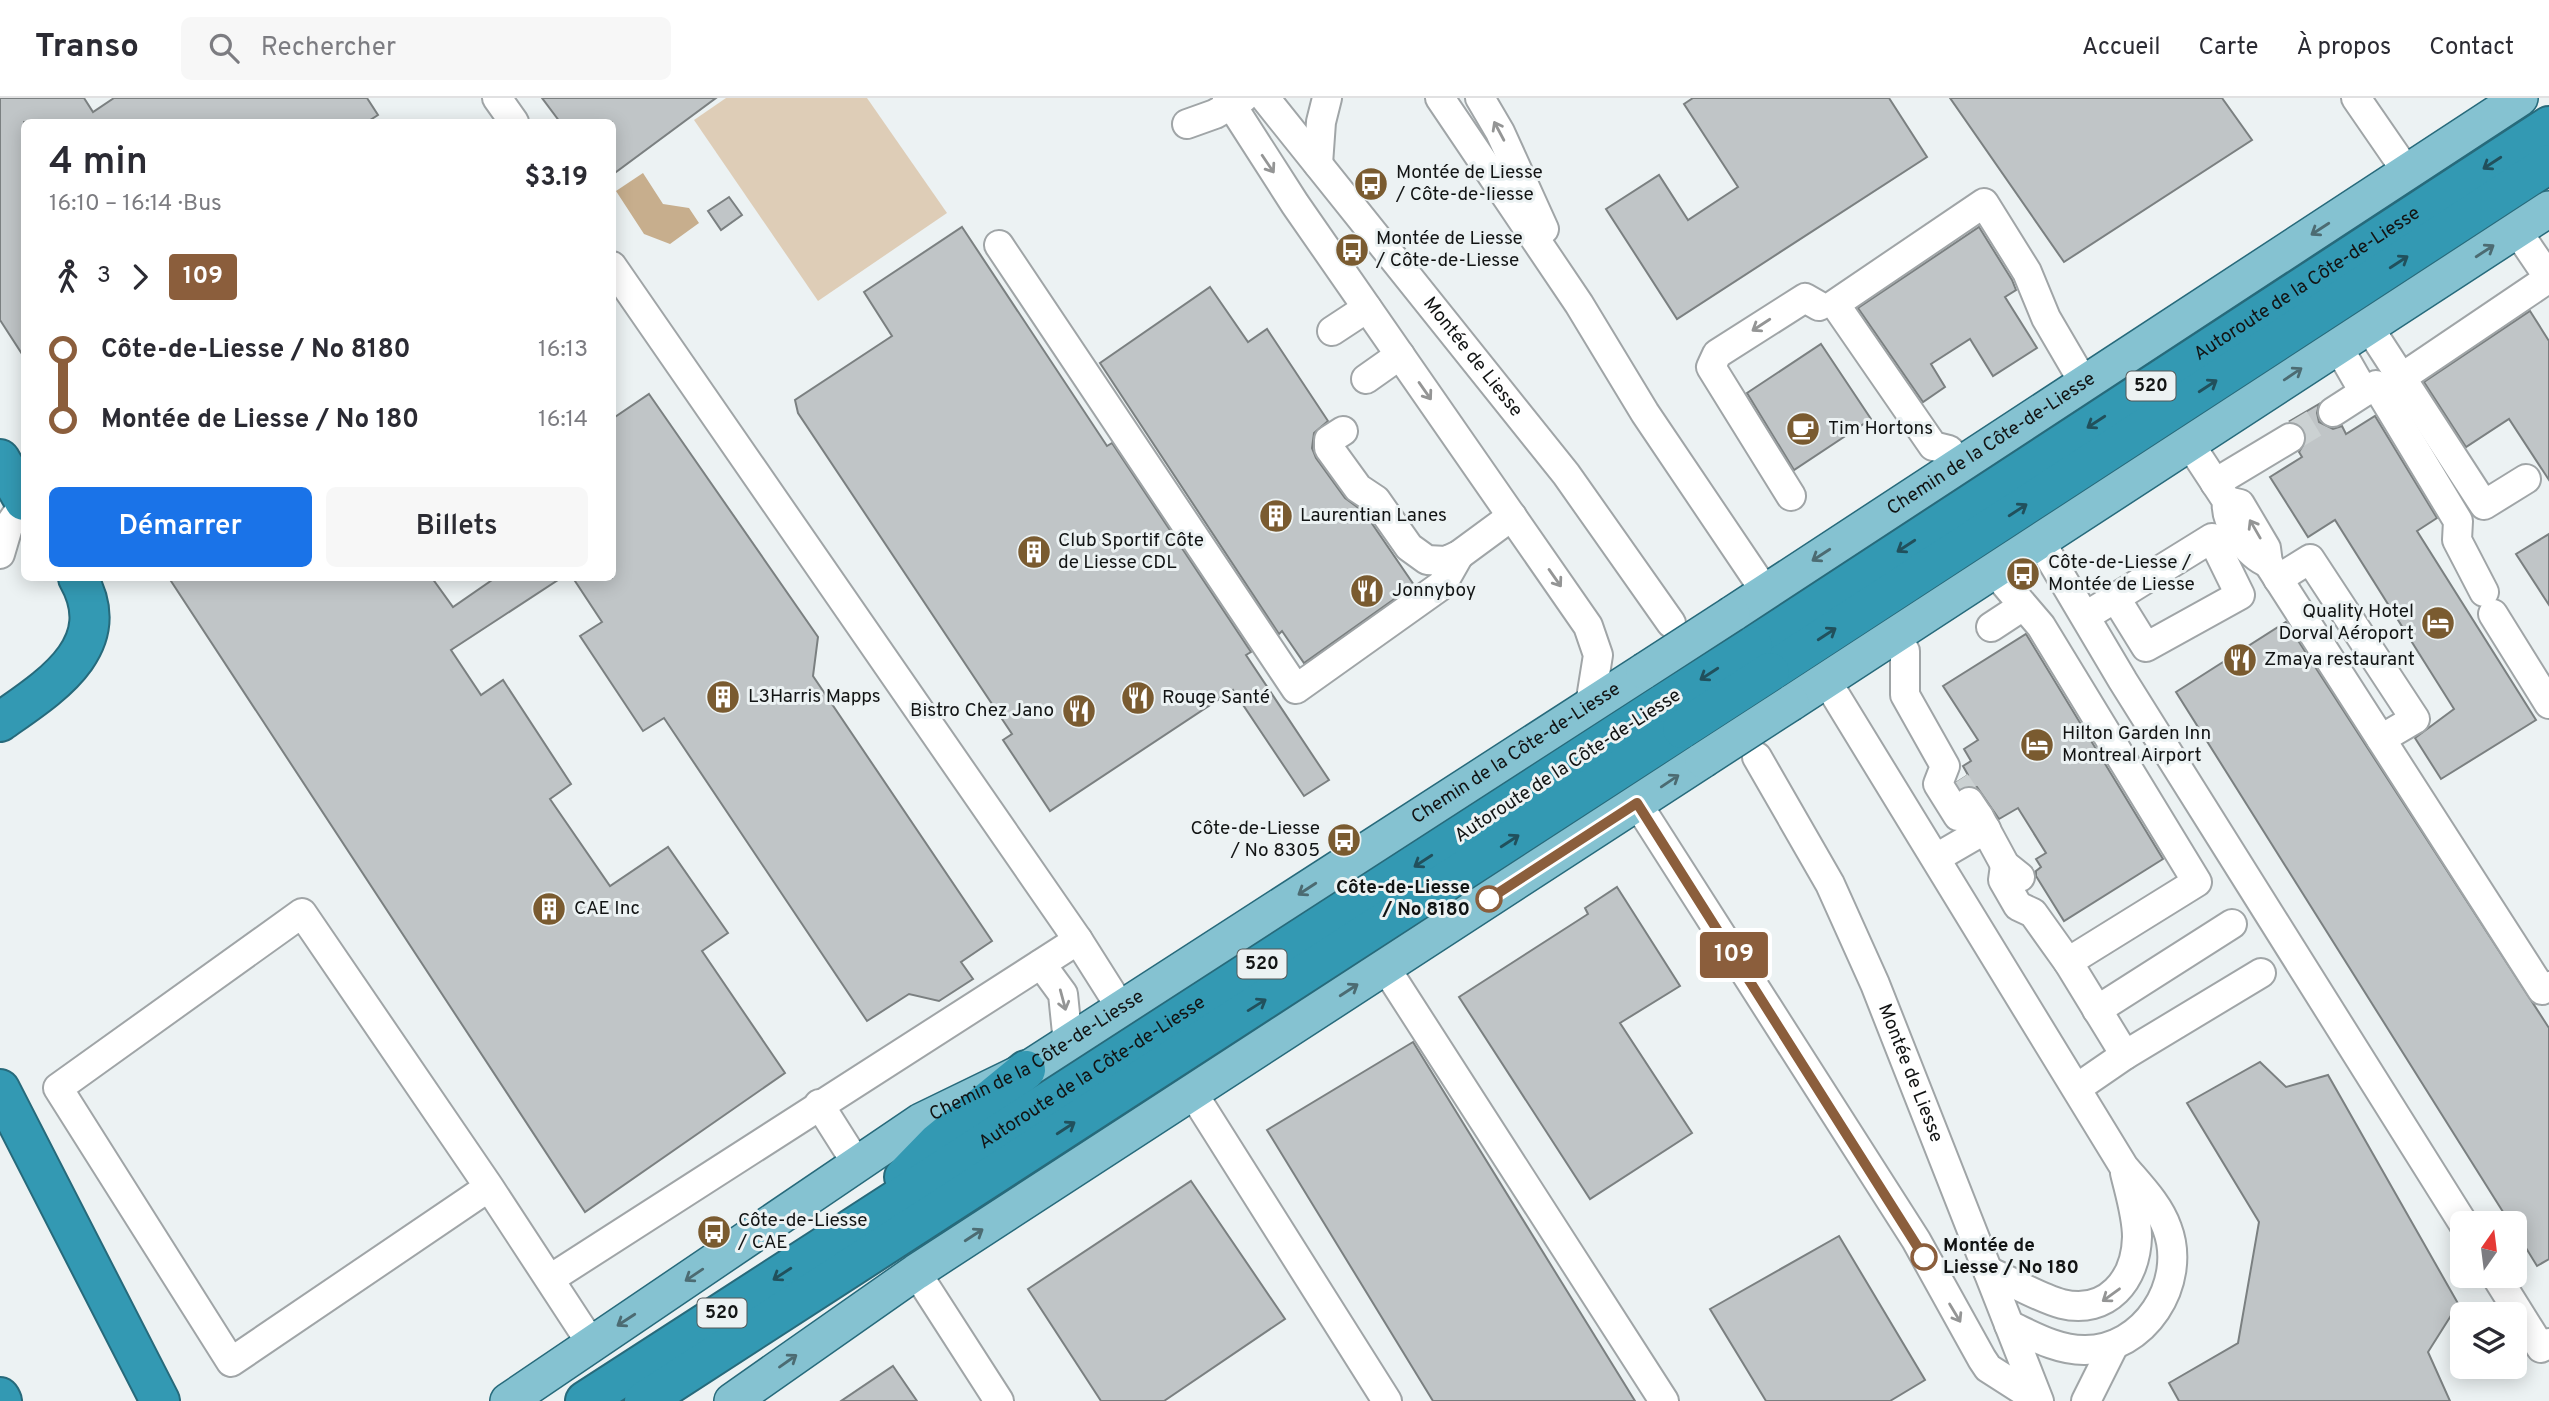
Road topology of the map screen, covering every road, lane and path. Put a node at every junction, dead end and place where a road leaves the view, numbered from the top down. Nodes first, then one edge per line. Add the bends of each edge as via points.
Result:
1 (497, 98) edge
2 (1265, 98) edge
3 (1327, 98) edge
4 (1440, 98) edge
5 (1480, 98) edge
6 (2356, 98) edge
7 (2520, 98) edge
8 (1233, 101) edge
9 (512, 119) edge
10 (1187, 124) dead end
11 (2549, 126) edge
12 (1318, 164) junction
13 (2549, 164) edge
14 (2407, 172) junction
15 (2549, 209) edge
16 (2516, 231) junction
17 (999, 245) dead end
18 (616, 272) edge
19 (2549, 278) edge
20 (1579, 304) junction
21 (1819, 306) dead end
22 (1367, 308) junction
23 (2368, 326) junction
24 (1332, 331) dead end
25 (2337, 345) junction
26 (1400, 355) junction
27 (2401, 378) junction
28 (1366, 379) dead end
29 (2084, 383) junction
30 (2364, 393) junction
31 (2333, 412) tunnel mouth
32 (2418, 428) junction
33 (1343, 431) dead end
34 (2290, 438) tunnel mouth
35 (2189, 443) junction
36 (0, 459) edge
37 (1961, 464) junction
38 (0, 472) edge
39 (2526, 479) dead end
40 (2221, 492) junction
41 (1791, 496) dead end
42 (21, 497) edge
43 (21, 498) edge
44 (21, 507) edge
45 (1512, 516) junction
46 (2040, 541) junction
47 (0, 554) edge
48 (1460, 555) junction
49 (1994, 571) junction
50 (2273, 571) junction
51 (79, 581) edge
52 (1765, 591) junction
53 (2115, 597) dead end
54 (2022, 606) junction
55 (2087, 615) junction
56 (1671, 623) dead end
57 (1991, 627) dead end
58 (1895, 635) junction
59 (1762, 659) junction
60 (1826, 680) junction
61 (2549, 704) edge
62 (1590, 705) junction
63 (0, 722) edge
64 (1683, 731) junction
65 (2381, 739) junction
66 (1757, 757) dead end
67 (1967, 799) junction
68 (1637, 803) junction
69 (1936, 858) junction
70 (2232, 924) dead end
71 (1078, 940) junction
72 (2068, 962) junction
73 (1041, 964) junction
74 (1385, 967) junction
75 (2262, 973) dead end
76 (2549, 986) edge
77 (1121, 1008) junction
78 (2097, 1010) junction
79 (1069, 1043) junction
80 (2125, 1055) junction
81 (1026, 1070) junction
82 (2077, 1088) junction
83 (0, 1089) edge
84 (1192, 1092) junction
85 (819, 1104) junction
86 (857, 1164) junction
87 (2124, 1167) junction
88 (489, 1187) junction
89 (2455, 1211) edge
90 (860, 1224) junction
91 (1988, 1271) junction
92 (916, 1272) junction
93 (550, 1279) junction
94 (2504, 1288) edge
95 (2009, 1325) junction
96 (759, 1326) junction
97 (591, 1343) junction
98 (2549, 1343) edge
99 (2114, 1345) junction
100 (160, 1401) edge
101 (508, 1401) edge
102 (585, 1401) edge
103 (644, 1401) edge
104 (678, 1401) edge
105 (732, 1401) edge
106 (999, 1401) edge
107 (1387, 1401) edge
108 (1664, 1401) edge
109 (2039, 1401) edge
110 (2087, 1401) edge

1 - 9 street
2 - 12 street, Montée de Liesse
3 - 12 street
4 - 20 street
20 -> 5 street
6 - 14 street
7 - 14 main road, Chemin de la Côte-de-Liesse
8 - 10 street
8 -> 22 street
11 -> 59 highway, Autoroute de la Côte-de-Liesse / 520
12 - 56 street, Montée de Liesse via 1559,465
59 -> 13 highway, Autoroute de la Côte-de-Liesse / 520
14 -> 29 main road, Chemin de la Côte-de-Liesse
15 - 16 main road
16 - 19 street
23 -> 16 main road
17 - 48 street via 1296,689 1442,585
18 - 71 street
19 - 27 street
20 - 52 street via 1645,413
21 -> 41 street via 1805,298 1717,354 1711,368
22 - 24 street
22 - 26 street
23 - 25 main road
23 - 27 street
25 - 30 street
35 -> 25 main road
26 - 28 street
26 -> 45 street
27 - 32 street
29 - 37 main road, Chemin de la Côte-de-Liesse
29 - 37 street via 2046,318 2027,272 1984,203 1835,304 1933,446 1949,450
30 - 31 street
30 - 32 street via 2376,385
32 - 39 street via 2484,505
32 - 61 street via 2458,521 2457,540 2488,603
33 - 48 street via 1329,440 1329,448 1358,488 1376,500 1409,547 1427,560 1446,561
34 - 40 street
35 - 40 street
35 - 46 main road
36 - 42 highway
37 -> 52 main road, Chemin de la Côte-de-Liesse
38 - 43 highway
40 - 50 street via 2225,513 2241,539 2254,558
44 - 47 street via 8,527
45 - 48 street
45 -> 62 street via 1596,642 1598,664
46 - 49 main road
46 - 55 street
49 - 54 street
49 - 58 main road
50 - 65 street
50 - 65 street via 2310,559 2415,719
51 - 63 highway via 89,614 88,630 74,663 51,687
52 - 62 main road, Chemin de la Côte-de-Liesse, bridge
53 - 55 street
54 - 57 street
54 - 72 street via 2041,626 2197,882
55 - 89 street via 2130,693
58 - 60 main road
58 - 67 street via 1905,651 1905,695
59 - 64 highway, Autoroute de la Côte-de-Liesse / 520, bridge
60 - 64 main road, bridge via 1791,703
60 - 69 street
62 -> 77 main road, Chemin de la Côte-de-Liesse
68 -> 64 main road
64 -> 90 highway, Autoroute de la Côte-de-Liesse / 520
96 -> 64 highway, Autoroute de la Côte-de-Liesse / 520
65 - 76 street via 2542,990
66 - 91 street, Montée de Liesse via 1845,916
67 - 69 street
67 - 72 street via 2005,865 2017,872 2034,898 2033,913
68 - 74 main road
68 -> 109 street via 1916,1240 1988,1368
69 - 82 street
70 - 78 street
71 - 73 street
71 - 77 street
72 - 78 street
73 -> 79 street via 1063,994
73 - 85 street
84 -> 74 main road
74 - 108 street
75 - 80 street
77 - 79 main road, Chemin de la Côte-de-Liesse
78 - 80 street
79 - 81 main road, Chemin de la Côte-de-Liesse
80 - 82 street
81 - 86 main road, Chemin de la Côte-de-Liesse via 921,1121
81 - 90 highway via 937,1143
82 - 87 street
83 - 100 highway
92 -> 84 main road
84 - 107 street
85 - 86 street
85 - 93 street
86 -> 97 main road, Chemin de la Côte-de-Liesse
87 -> 91 street via 2136,1244 2129,1273 2114,1294 2091,1305 2070,1306
87 - 99 street via 2161,1215 2170,1236 2172,1260 2165,1291 2152,1315 2139,1331
88 - 88 street via 231,1362 58,1088 302,913
88 - 93 street
90 -> 102 highway, Autoroute de la Côte-de-Liesse / 520
91 - 95 street, Montée de Liesse
105 -> 92 main road
92 - 106 street
93 - 97 street
94 - 98 street via 2541,1348
95 - 99 street via 2072,1349
95 - 109 street, Montée de Liesse
96 - 103 highway, Autoroute de la Côte-de-Liesse / 520
96 - 104 highway
97 - 101 main road, Chemin de la Côte-de-Liesse
99 - 110 street

